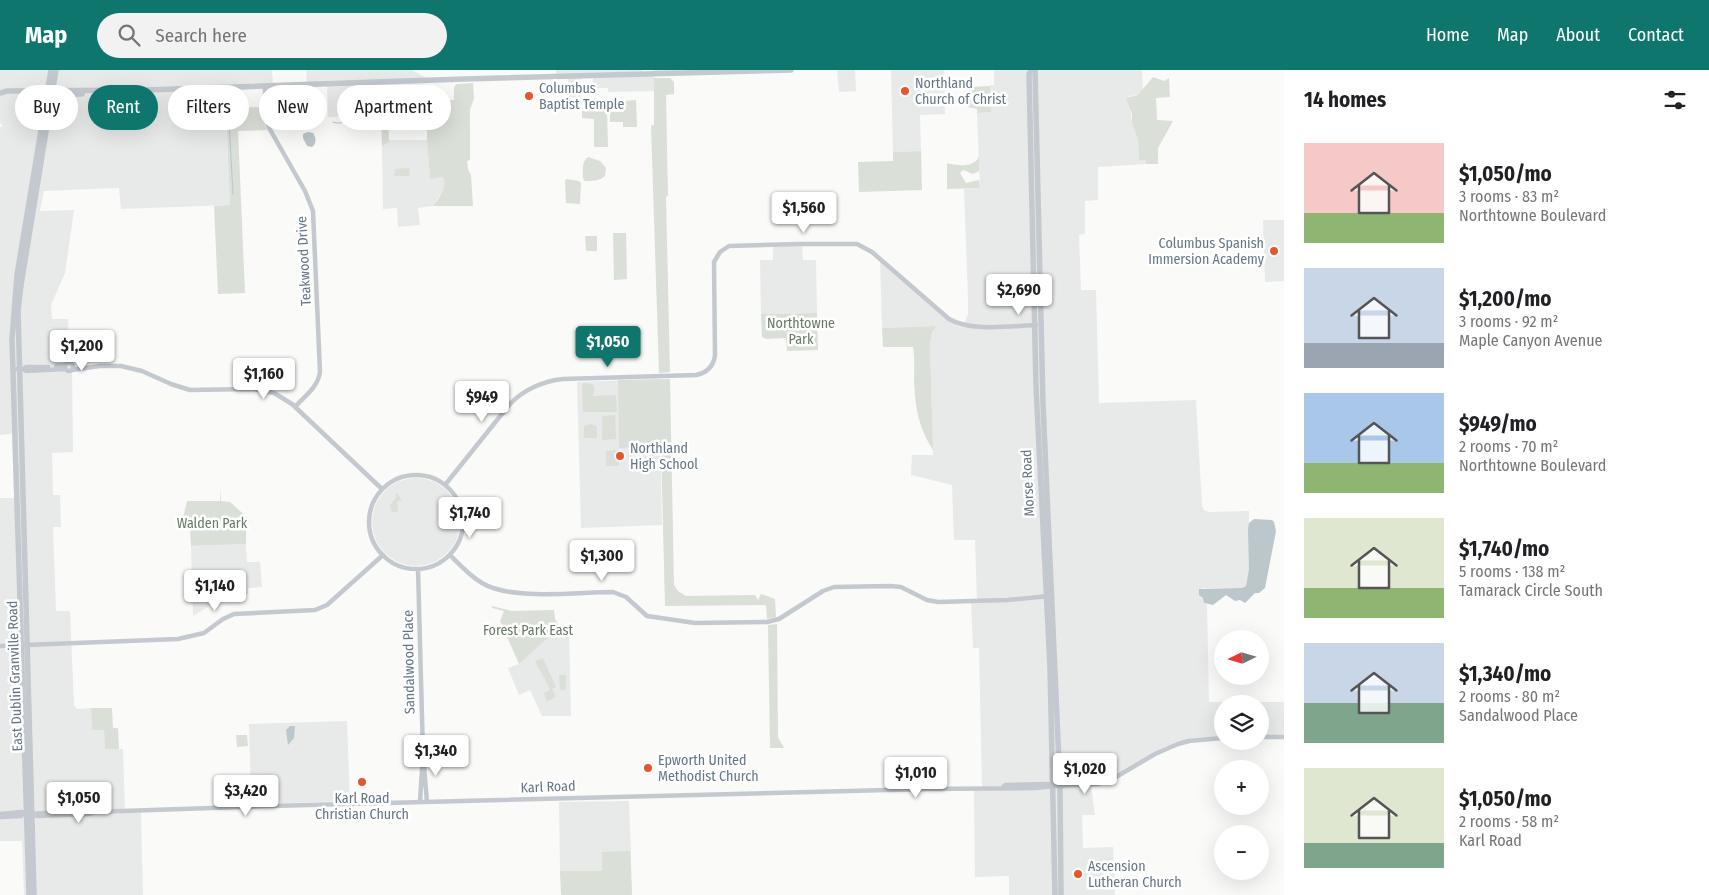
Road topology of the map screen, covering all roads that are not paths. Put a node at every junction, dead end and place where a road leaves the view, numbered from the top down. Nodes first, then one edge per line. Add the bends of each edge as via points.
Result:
1 (51, 70) edge
2 (56, 70) edge
3 (791, 70) edge
4 (1031, 70) edge
5 (1035, 70) edge
6 (50, 85) edge
7 (52, 85) edge
8 (298, 85) edge
9 (259, 86) edge
10 (15, 91) edge
11 (78, 91) edge
12 (2, 93) edge
13 (42, 130) edge
14 (44, 130) edge
15 (270, 130) edge
16 (1034, 159) junction
17 (22, 259) junction
18 (1038, 325) junction
19 (18, 369) junction
20 (1037, 404) junction
21 (295, 407) junction
22 (1044, 430) junction
23 (445, 485) junction
24 (382, 489) junction
25 (20, 496) junction
26 (383, 555) junction
27 (450, 555) junction
28 (418, 569) junction
29 (1049, 596) junction
30 (25, 645) junction
31 (0, 646) edge
32 (1284, 736) edge
33 (1269, 737) edge
34 (1214, 739) edge
35 (423, 754) junction
36 (1056, 786) junction
37 (420, 802) junction
38 (427, 802) junction
39 (27, 814) junction
40 (0, 815) edge
41 (1055, 853) junction
42 (1061, 876) junction
43 (29, 895) edge
44 (34, 895) edge
45 (1055, 895) edge
46 (1061, 895) edge

1 - 6 main road, East Dublin Granville Road
2 - 7 main road, East Dublin Granville Road
3 - 8 main road
4 - 16 main road, Morse Road via 1030,131
5 - 16 main road, Morse Road
9 - 11 main road
10 - 12 main road
13 - 17 main road, East Dublin Granville Road via 29,195
14 - 17 main road, East Dublin Granville Road
15 - 21 street, Teakwood Drive via 305,190 313,211 320,372 315,386
16 - 18 main road, Morse Road
16 - 18 main road, Morse Road
17 - 19 main road, East Dublin Granville Road via 16,310
18 - 20 main road, Morse Road
18 - 22 main road, Morse Road
18 - 23 street via 959,325 872,252 857,244 728,246 714,262 715,356 713,365 706,371 696,374 563,378 538,385 510,404
19 - 21 street via 66,367 70,363 72,368 130,368 190,390 265,390
19 - 25 main road, East Dublin Granville Road via 15,443
19 - 25 main road, East Dublin Granville Road
20 - 22 main road
20 - 29 main road, Morse Road
21 - 24 street
22 - 29 main road, Morse Road
23 - 24 street via 427,476 410,475
23 - 27 street via 457,498 463,520 460,541
24 - 26 street via 372,505 369,522 373,540
25 - 30 main road, East Dublin Granville Road
25 - 30 main road, East Dublin Granville Road via 19,585 25,619
26 - 28 street via 395,564
26 - 30 street via 327,605 315,610 237,614 223,618 204,633 173,640
27 - 28 street via 435,566
27 - 29 street via 478,580 502,591 520,594 613,592 626,597 646,616 695,623 779,619 834,587 900,587 938,602
28 - 35 street, Sandalwood Place
29 - 36 main road, Morse Road
30 - 31 street
30 - 39 main road, East Dublin Granville Road
32 - 33 street
34 - 36 street, Karl Road via 1178,744 1115,778 1097,784
35 - 37 street, Sandalwood Place
35 - 38 street, Sandalwood Place
36 - 38 street, Karl Road
36 - 41 main road, Morse Road
36 - 42 main road, Morse Road
37 - 38 street, Karl Road
37 - 39 street, Karl Road
39 - 40 street, Karl Road
39 - 43 main road, East Dublin Granville Road
39 - 44 main road, East Dublin Granville Road
41 - 42 main road
41 - 45 main road, Morse Road
42 - 46 main road, Morse Road

